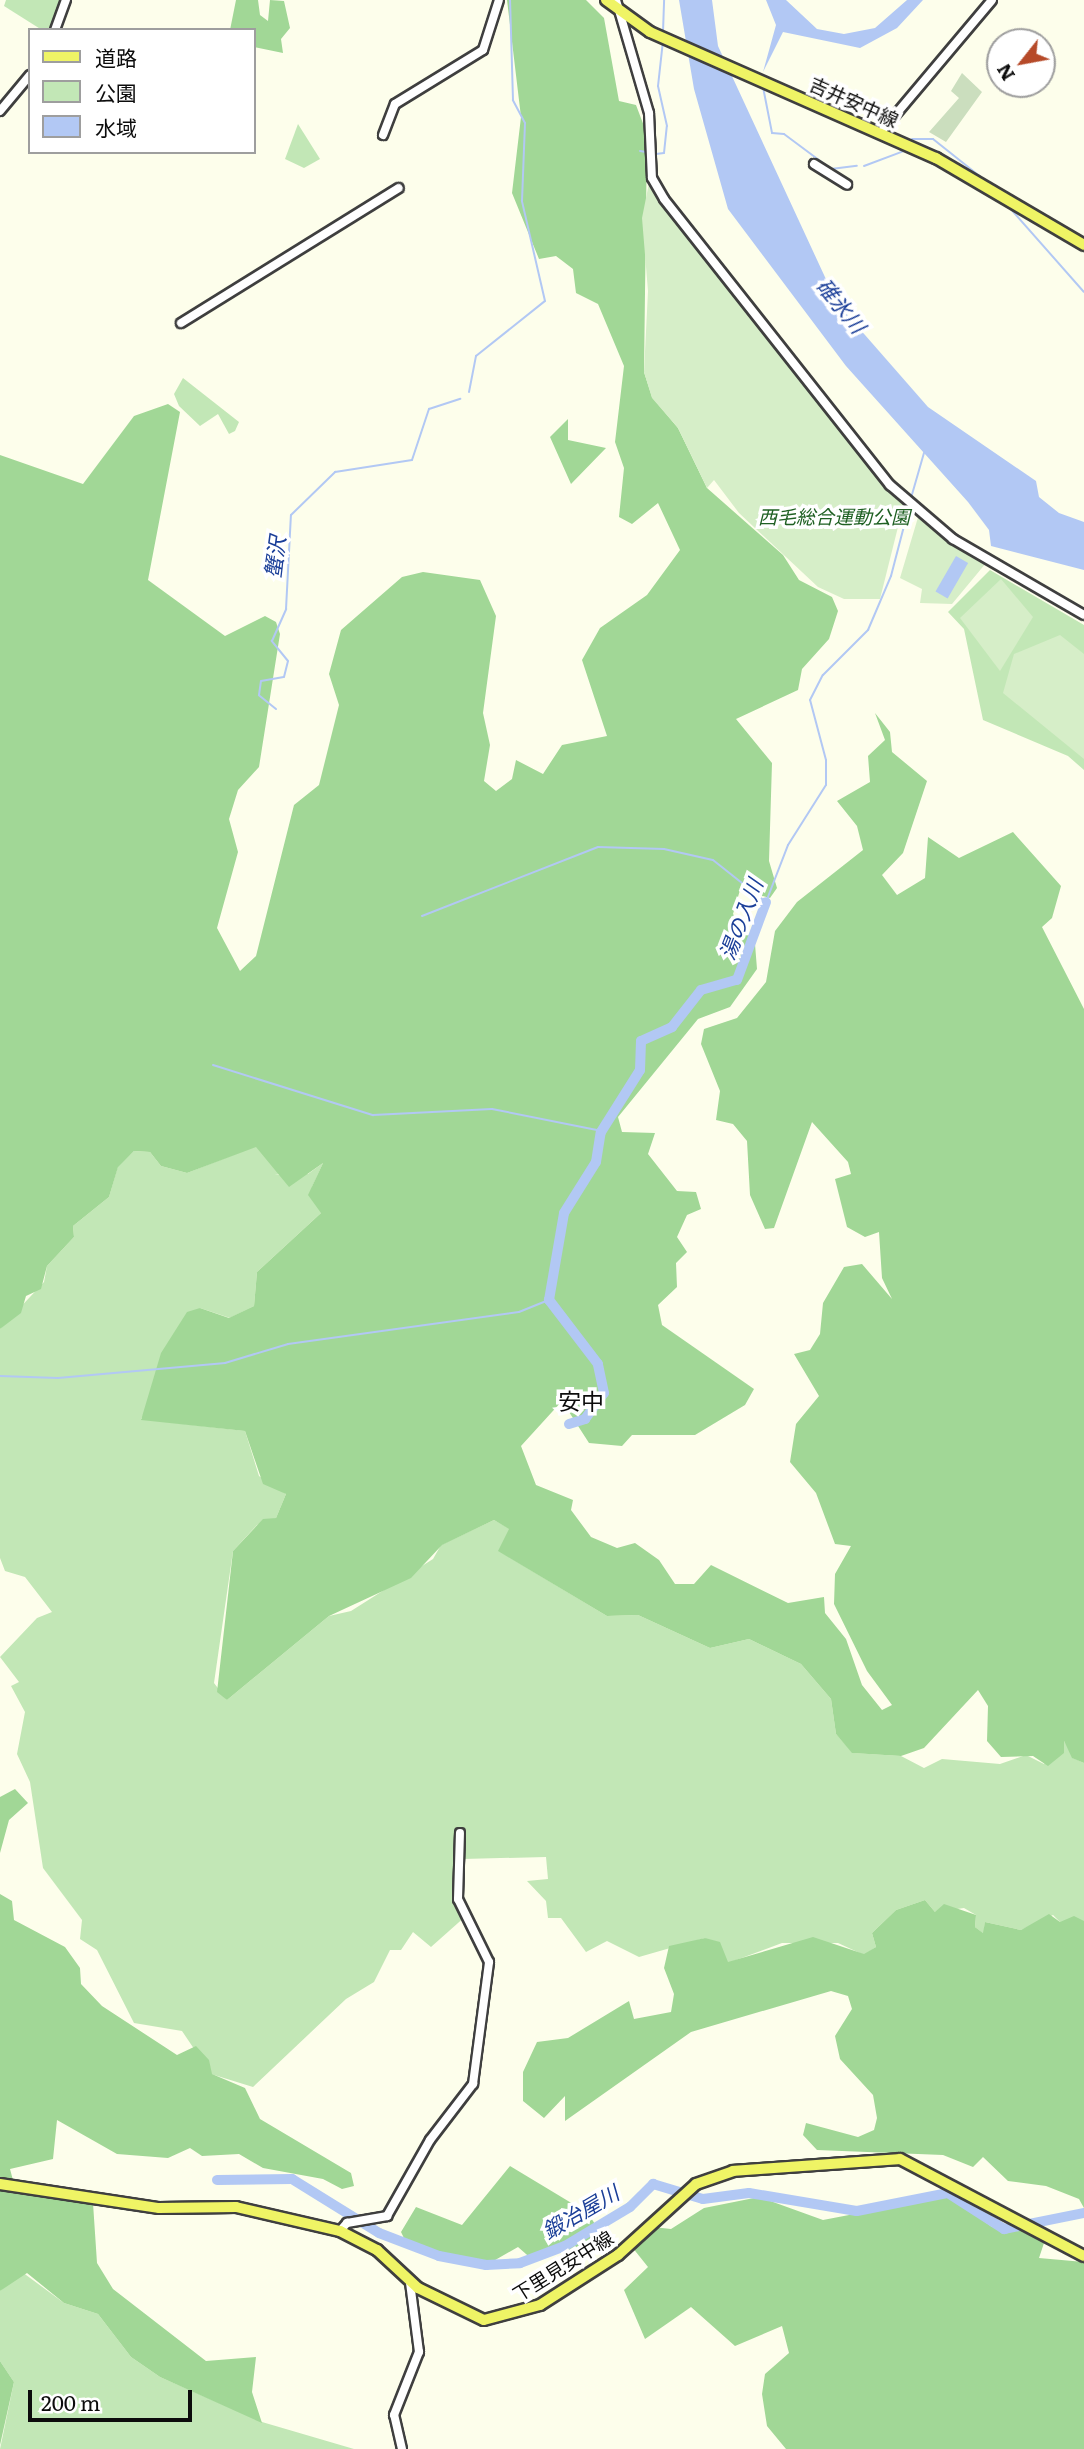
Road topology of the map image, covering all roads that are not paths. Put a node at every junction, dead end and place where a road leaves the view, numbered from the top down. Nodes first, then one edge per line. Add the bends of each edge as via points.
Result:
1 (66, 0) edge
2 (499, 0) edge
3 (606, 0) edge
4 (616, 0) edge
5 (992, 0) edge
6 (622, 16) junction
7 (56, 28) edge
8 (28, 77) edge
9 (0, 111) edge
10 (881, 132) junction
11 (383, 135) dead end
12 (814, 164) dead end
13 (847, 185) dead end
14 (399, 188) dead end
15 (1084, 245) edge
16 (181, 323) dead end
17 (1084, 615) edge
18 (460, 1833) dead end
19 (0, 2184) edge
20 (340, 2231) junction
21 (1084, 2256) edge
22 (410, 2283) junction
23 (402, 2449) edge

1 - 7 street
2 - 11 street via 483,50 395,104
3 - 6 main road, 吉井安中線
4 - 6 street
5 - 10 street via 987,14 913,86
6 - 10 main road, 吉井安中線
6 - 17 street via 649,113 650,169 658,191 863,454 910,503 991,562
8 - 9 street
10 - 15 main road, 吉井安中線
12 - 13 street
14 - 16 street
18 - 20 street via 458,1899 489,1962 473,2084 430,2140 387,2216 347,2223
19 - 20 main road, 下里見安中線 via 159,2208 244,2208
20 - 22 main road, 下里見安中線 via 377,2250
21 - 22 main road, 下里見安中線 via 892,2157 733,2171 689,2189 618,2255 519,2316 484,2320
22 - 23 street via 419,2351 394,2415

